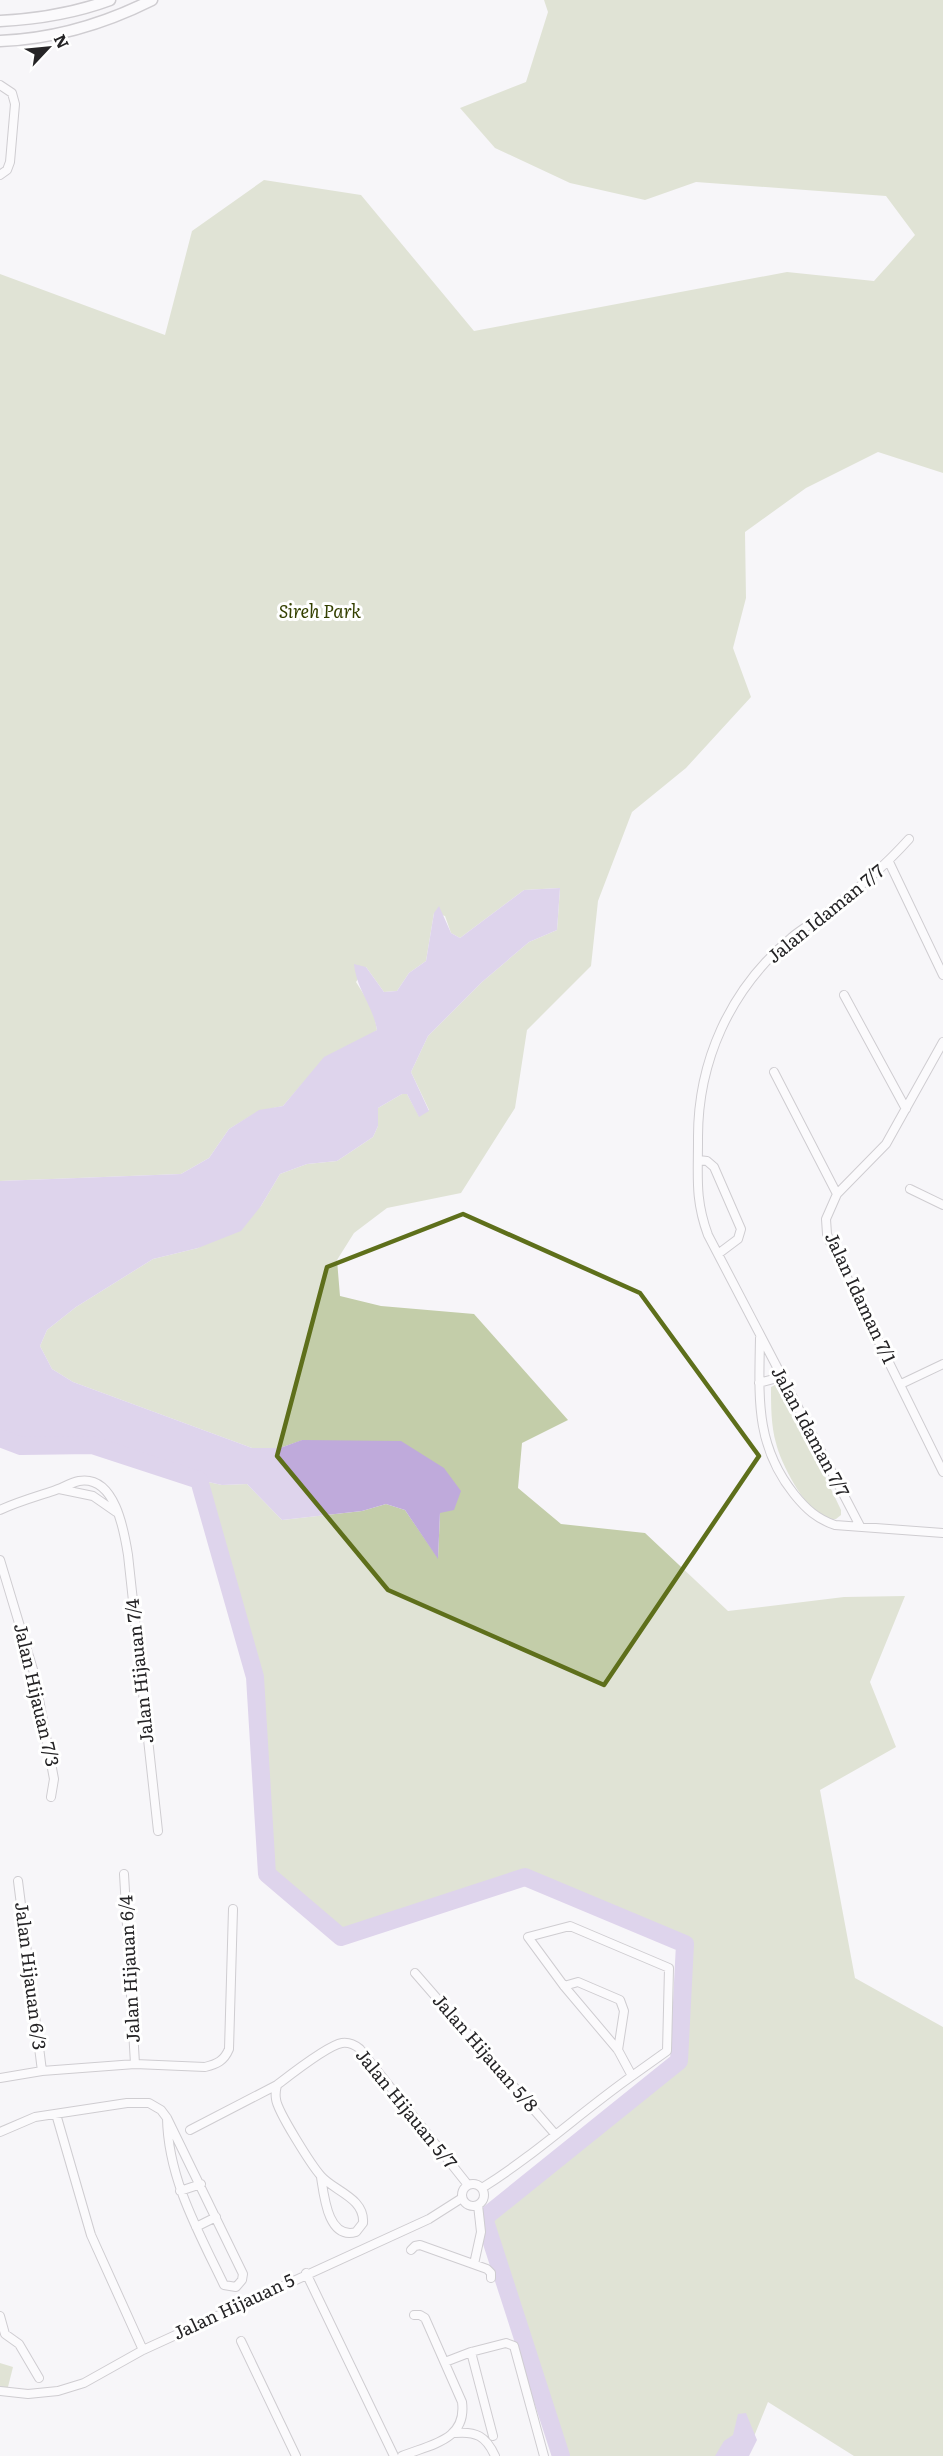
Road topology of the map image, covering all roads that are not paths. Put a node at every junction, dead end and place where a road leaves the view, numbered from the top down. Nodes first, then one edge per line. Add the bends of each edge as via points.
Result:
1 (110, 0) edge
2 (152, 0) edge
3 (0, 21) edge
4 (0, 41) edge
5 (3, 87) edge
6 (0, 175) edge
7 (909, 839) dead end
8 (889, 862) junction
9 (943, 975) edge
10 (844, 994) dead end
11 (943, 1042) edge
12 (774, 1072) dead end
13 (906, 1109) junction
14 (698, 1160) junction
15 (910, 1189) dead end
16 (837, 1194) junction
17 (943, 1205) edge
18 (718, 1254) junction
19 (760, 1338) junction
20 (943, 1364) edge
21 (781, 1377) junction
22 (759, 1383) junction
23 (901, 1384) junction
24 (943, 1472) edge
25 (0, 1510) edge
26 (860, 1526) junction
27 (943, 1533) edge
28 (0, 1560) edge
29 (51, 1797) dead end
30 (158, 1831) dead end
31 (124, 1874) dead end
32 (18, 1881) dead end
33 (233, 1909) dead end
34 (415, 1973) dead end
35 (564, 1986) junction
36 (618, 2050) junction
37 (135, 2064) junction
38 (42, 2071) junction
39 (632, 2076) junction
40 (0, 2078) edge
41 (277, 2085) junction
42 (56, 2114) junction
43 (167, 2118) junction
44 (190, 2130) dead end
45 (0, 2132) edge
46 (555, 2134) junction
47 (321, 2177) junction
48 (201, 2184) junction
49 (468, 2185) junction
50 (482, 2188) junction
51 (180, 2191) junction
52 (462, 2198) junction
53 (478, 2205) junction
54 (216, 2217) junction
55 (196, 2227) junction
56 (411, 2250) dead end
57 (474, 2264) junction
58 (306, 2273) junction
59 (491, 2278) dead end
60 (414, 2315) dead end
61 (0, 2316) edge
62 (241, 2341) dead end
63 (143, 2350) junction
64 (471, 2352) junction
65 (444, 2362) junction
66 (39, 2378) dead end
67 (0, 2391) edge
68 (455, 2433) junction
69 (493, 2436) dead end
70 (296, 2456) edge
71 (394, 2456) edge
72 (402, 2456) edge
73 (495, 2456) edge
74 (544, 2456) edge

1 - 3 street via 86,9
2 - 4 street via 94,25 35,40
5 - 6 street via 12,93 15,104 10,162
7 - 8 street, Jalan Idaman 7/7
8 - 9 street
8 - 14 street, Jalan Idaman 7/7 via 786,942 742,991 723,1023 704,1078
10 - 13 street
11 - 13 street, Jalan Idaman 7/1
12 - 16 street
13 - 16 street, Jalan Idaman 7/1 via 879,1152
14 - 18 street, Jalan Idaman 7/7 via 701,1215
14 - 18 street via 714,1167 741,1229 738,1239
15 - 17 street
16 - 23 street, Jalan Idaman 7/1 via 828,1213 827,1234
18 - 19 street, Jalan Idaman 7/7
19 - 21 street, Jalan Idaman 7/7
19 - 22 street, Jalan Idaman 7/7
20 - 23 street
21 - 22 street
21 - 26 street, Jalan Idaman 7/7
22 - 26 street, Jalan Idaman 7/7 via 766,1444 772,1462 789,1488 821,1520
23 - 24 street, Jalan Idaman 7/1
25 - 30 street, Jalan Hijauan 7/4 via 80,1481 106,1490 124,1530 128,1555
26 - 27 street, Jalan Idaman 7/7
28 - 29 street, Jalan Hijauan 7/3 via 34,1673 54,1779
31 - 37 street, Jalan Hijauan 6/4
32 - 38 street, Jalan Hijauan 6/3
33 - 37 street via 229,2049 225,2058 205,2067
34 - 46 street, Jalan Hijauan 5/8
35 - 36 street
35 - 36 street via 578,1982 620,2000 624,2011
35 - 39 street via 528,1937 570,1926 669,1968 667,2051
36 - 39 street
37 - 38 street
38 - 40 street
39 - 46 street
41 - 44 street, Jalan Hijauan 5/7
41 - 47 street via 278,2105
41 - 49 street, Jalan Hijauan 5/7 via 336,2044 355,2045
42 - 43 street via 149,2103
42 - 45 street via 35,2117
42 - 63 street via 91,2235
43 - 48 street
43 - 51 street via 168,2142
46 - 50 street via 513,2169
47 - 47 street via 344,2192 361,2211 363,2223 356,2232 339,2230 325,2204
48 - 51 street
48 - 54 street
49 - 50 street
49 - 52 street
50 - 53 street via 484,2196
51 - 55 street
52 - 53 street via 471,2206
52 - 58 street, Jalan Hijauan 5 via 429,2219
53 - 57 street via 481,2232
54 - 55 street
54 - 55 street via 243,2274 236,2287 224,2285
56 - 57 street via 420,2245
57 - 59 street via 489,2270
58 - 63 street, Jalan Hijauan 5
58 - 71 street
60 - 65 street via 424,2318
61 - 66 street via 4,2334 19,2343
62 - 70 street
63 - 67 street, Jalan Hijauan 5 via 84,2383 58,2391
64 - 65 street
64 - 69 street
64 - 74 street via 506,2343 514,2346
65 - 68 street via 462,2402 464,2415
68 - 72 street
68 - 73 street via 480,2436

